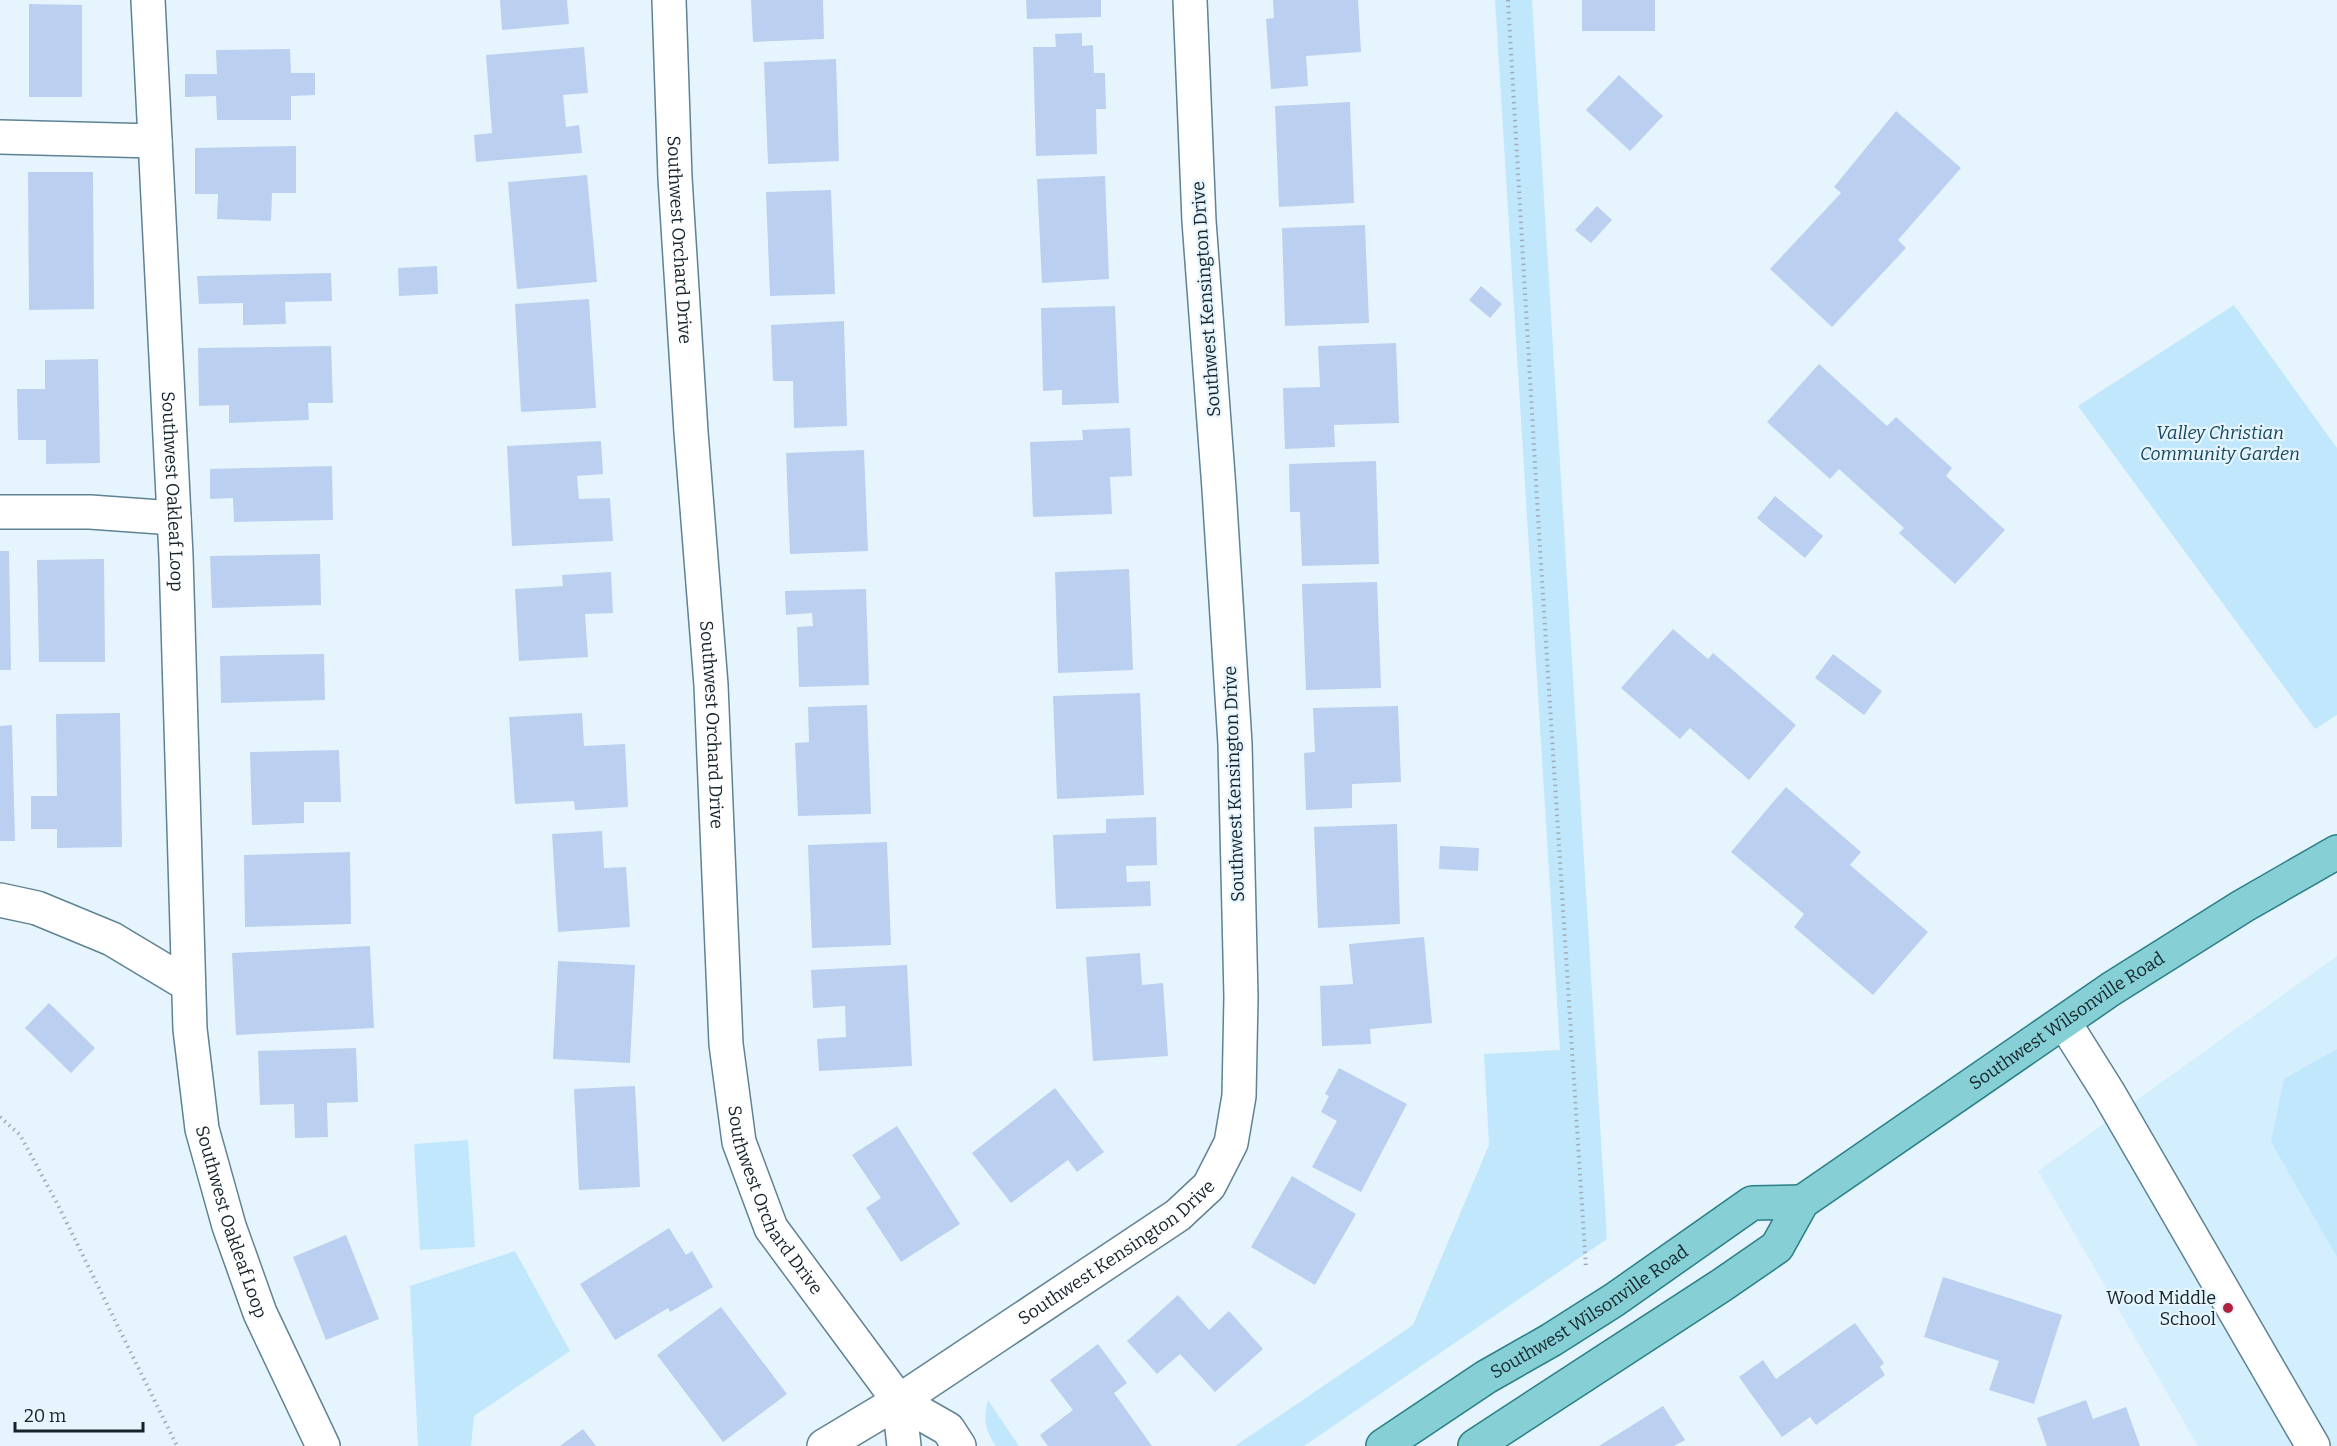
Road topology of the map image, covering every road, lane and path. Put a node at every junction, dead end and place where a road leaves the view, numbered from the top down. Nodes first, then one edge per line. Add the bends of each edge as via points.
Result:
1 (148, 0) edge
2 (669, 0) edge
3 (1190, 0) edge
4 (1508, 0) edge
5 (0, 137) edge
6 (155, 141) junction
7 (0, 512) edge
8 (174, 518) junction
9 (2337, 852) edge
10 (0, 900) edge
11 (187, 984) junction
12 (2064, 1022) junction
13 (0, 1117) edge
14 (1802, 1202) junction
15 (1586, 1268) dead end
16 (899, 1401) junction
17 (177, 1446) edge
18 (323, 1446) edge
19 (824, 1446) edge
20 (904, 1446) edge
21 (959, 1446) edge
22 (1383, 1446) edge
23 (1475, 1446) edge
24 (2313, 1446) edge

1 - 6 street, Southwest Oakleaf Loop
2 - 16 street, Southwest Orchard Drive via 677,212 711,686 726,1044 739,1142 771,1228
3 - 16 street, Southwest Kensington Drive via 1199,222 1235,744 1241,997 1239,1096 1231,1143 1209,1186 1178,1215
4 - 15 path
5 - 6 street
6 - 8 street, Southwest Oakleaf Loop
7 - 8 street via 90,512
8 - 11 street, Southwest Oakleaf Loop
9 - 12 main road, Southwest Wilsonville Road via 2234,912
10 - 11 street via 37,908 112,939
11 - 18 street, Southwest Oakleaf Loop via 202,1129 229,1226 260,1313
12 - 14 main road, Southwest Wilsonville Road
12 - 24 street
13 - 17 path via 20,1135 57,1203
14 - 22 main road, Southwest Wilsonville Road via 1752,1203 1614,1300 1486,1377
14 - 23 main road, Southwest Wilsonville Road via 1778,1247
16 - 19 street, Southwest Kensington Drive
16 - 20 street
16 - 21 street, Southwest Orchard Drive via 948,1429

